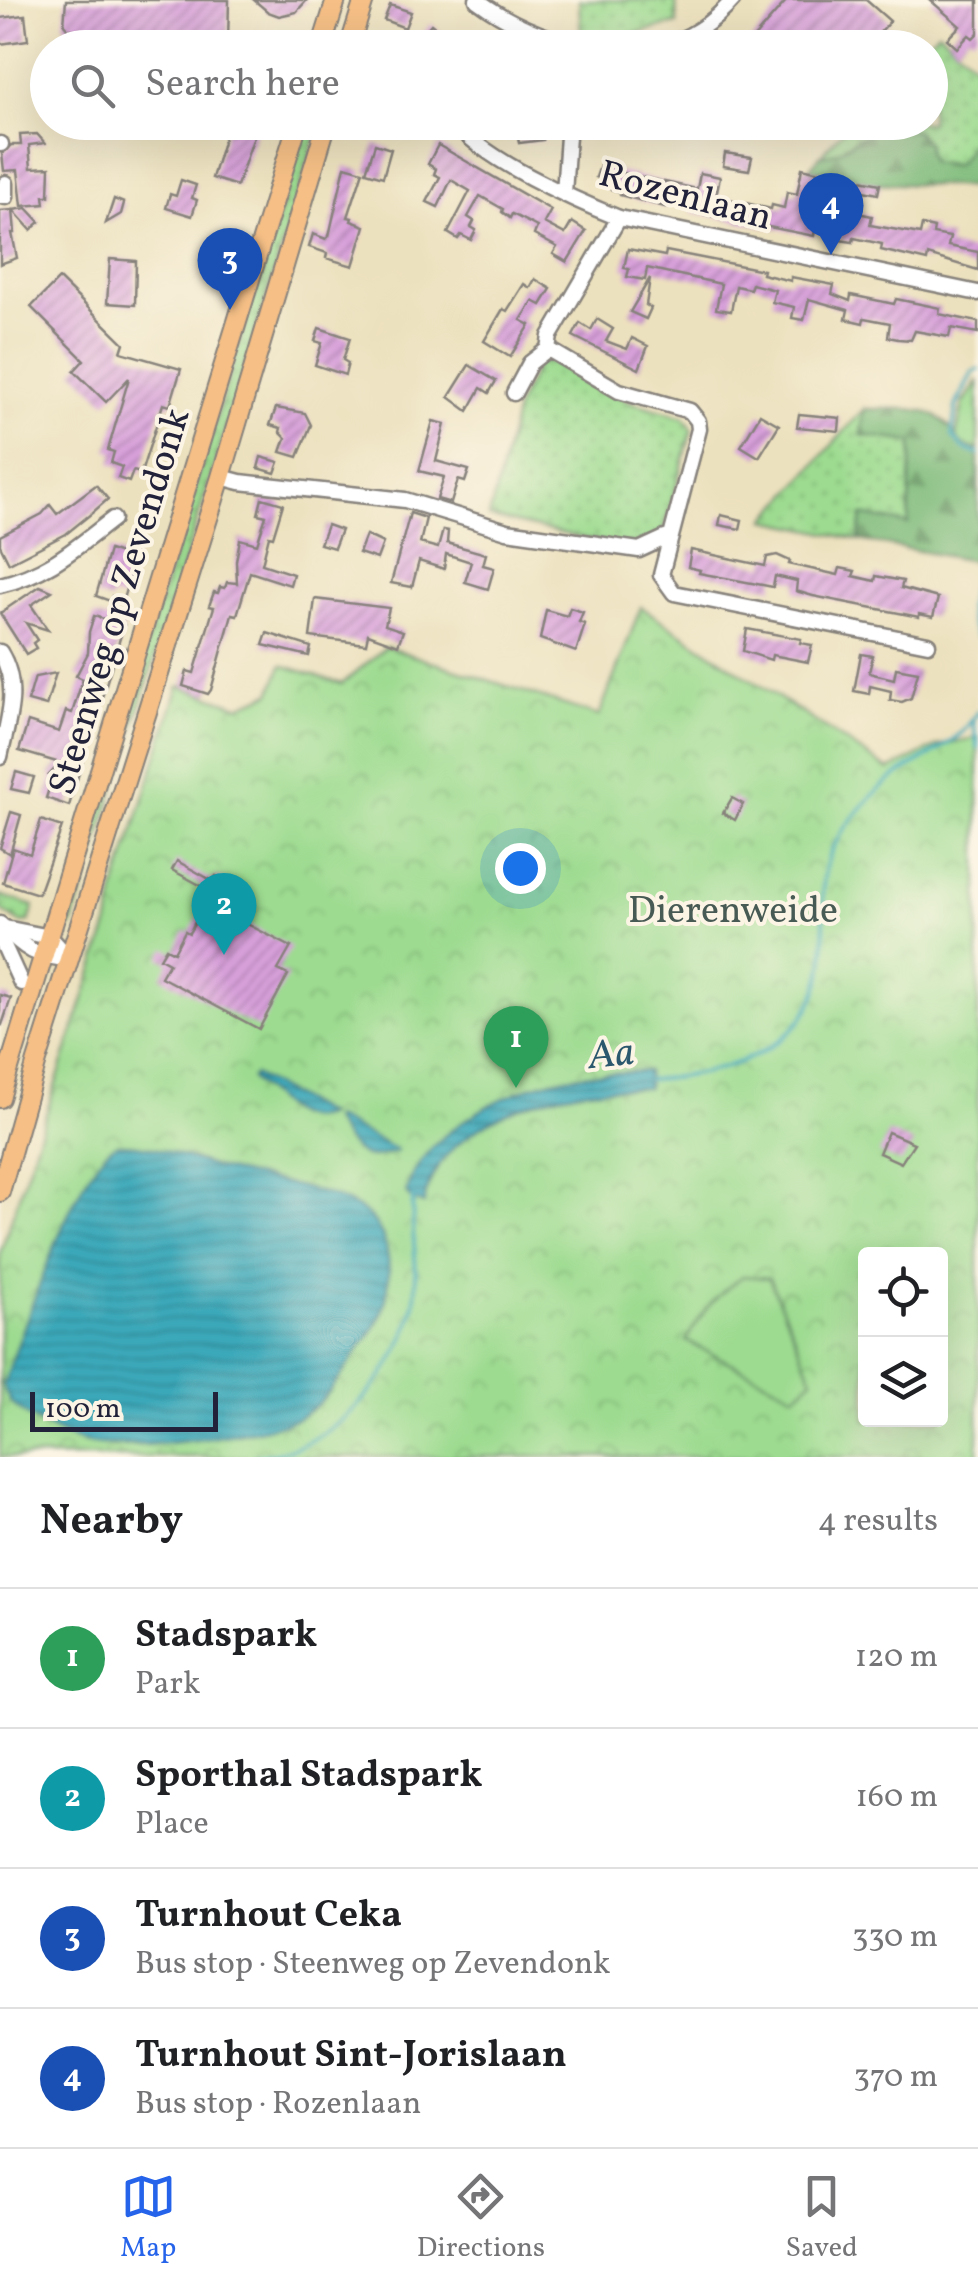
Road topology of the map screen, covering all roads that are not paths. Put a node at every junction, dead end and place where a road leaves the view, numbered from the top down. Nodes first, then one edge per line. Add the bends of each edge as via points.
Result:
1 (336, 0) edge
2 (364, 0) edge
3 (733, 0) edge
4 (481, 2) edge
5 (327, 30) edge
6 (354, 30) edge
7 (526, 30) edge
8 (698, 30) edge
9 (293, 140) edge
10 (321, 140) edge
11 (472, 140) edge
12 (568, 140) edge
13 (564, 193) junction
14 (619, 218) junction
15 (978, 293) edge
16 (548, 349) junction
17 (514, 394) dead end
18 (221, 477) junction
19 (113, 519) dead end
20 (670, 538) junction
21 (0, 585) edge
22 (928, 644) dead end
23 (0, 652) edge
24 (0, 757) edge
25 (2, 930) edge
26 (50, 937) junction
27 (43, 958) junction
28 (70, 959) junction
29 (21, 982) dead end
30 (0, 1098) edge
31 (0, 1192) edge

1 - 5 main road
2 - 6 main road
3 - 8 street
4 - 7 street
9 - 26 main road, Steenweg op Zevendonk
10 - 18 main road, Steenweg op Zevendonk
11 - 13 street, Rozenlaan
12 - 13 street
13 - 14 street, Rozenlaan
14 - 15 street, Rozenlaan
14 - 16 street
16 - 17 street via 530,363
16 - 20 street via 619,391 690,411 698,421
18 - 20 street, Steenweg op Zevendonk via 404,500 507,531 639,550
18 - 28 main road, Steenweg op Zevendonk
19 - 21 street via 52,566
20 - 22 street via 661,575 674,592
23 - 24 street via 13,687
25 - 26 street
25 - 27 street
25 - 29 street
26 - 27 main road, Steenweg op Zevendonk
26 - 28 street
27 - 28 street
27 - 30 main road, Steenweg op Zevendonk
28 - 31 main road, Steenweg op Zevendonk

